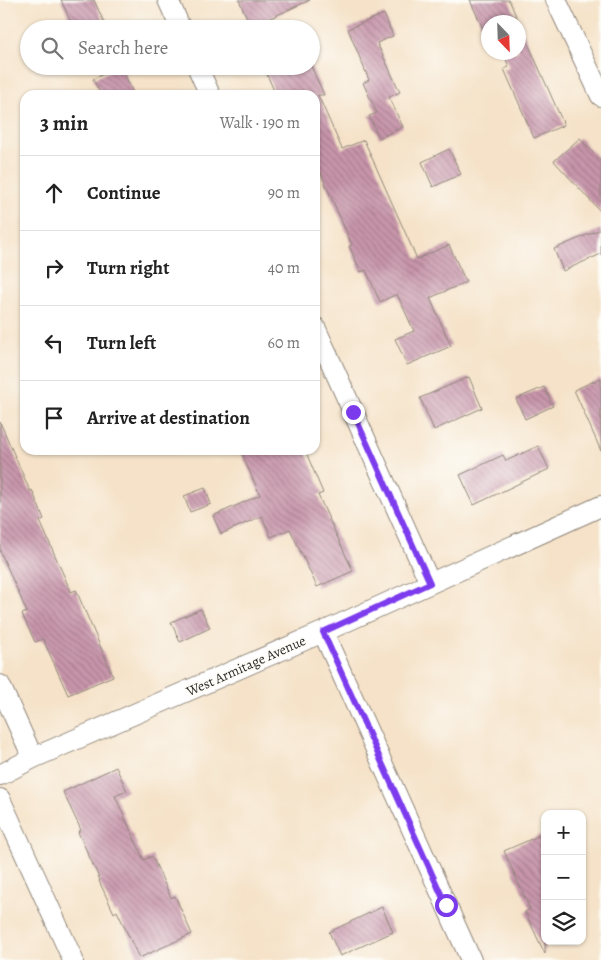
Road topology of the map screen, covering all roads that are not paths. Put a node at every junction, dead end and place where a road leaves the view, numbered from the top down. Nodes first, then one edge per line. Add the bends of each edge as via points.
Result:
1 (168, 0) edge
2 (556, 0) edge
3 (176, 20) edge
4 (201, 75) edge
5 (208, 90) edge
6 (601, 96) edge
7 (320, 338) edge
8 (601, 506) edge
9 (430, 583) junction
10 (323, 632) junction
11 (0, 685) edge
12 (33, 758) junction
13 (0, 775) edge
14 (0, 799) edge
15 (73, 960) edge
16 (471, 960) edge

1 - 3 street
2 - 6 street
4 - 5 street
7 - 9 street
8 - 9 street, West Armitage Avenue
9 - 10 street, West Armitage Avenue
10 - 12 street, West Armitage Avenue
10 - 16 street
11 - 12 street
12 - 13 street, West Armitage Avenue
14 - 15 street

